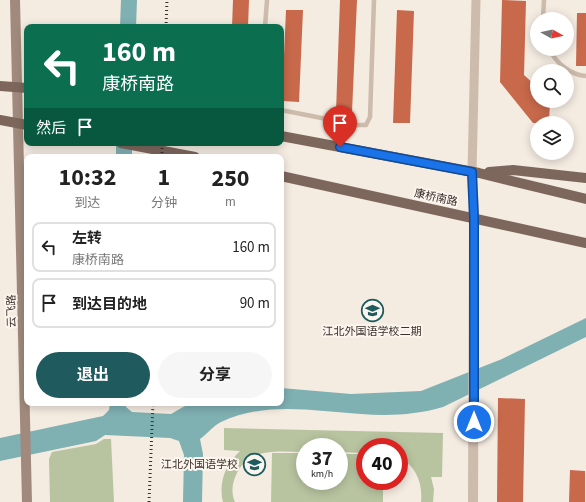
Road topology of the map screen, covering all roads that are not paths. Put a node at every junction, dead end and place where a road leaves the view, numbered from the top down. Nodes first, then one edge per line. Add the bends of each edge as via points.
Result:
1 (15, 0) edge
2 (266, 0) edge
3 (374, 0) edge
4 (476, 0) edge
5 (544, 0) edge
6 (544, 12) edge
7 (266, 24) edge
8 (553, 56) edge
9 (586, 76) edge
10 (0, 86) edge
11 (22, 88) edge
12 (284, 111) edge
13 (0, 120) edge
14 (22, 124) edge
15 (284, 137) edge
16 (141, 146) edge
17 (180, 154) edge
18 (476, 173) junction
19 (284, 177) edge
20 (586, 178) edge
21 (586, 199) edge
22 (474, 218) junction
23 (586, 243) edge
24 (24, 311) edge
25 (25, 406) edge
26 (27, 502) edge
27 (473, 502) edge

1 - 11 main road, 云飞路
2 - 7 lane
3 - 12 lane via 370,117 366,125
4 - 18 street
5 - 6 lane
8 - 9 lane via 567,70
10 - 11 main road
11 - 14 main road, 云飞路
13 - 14 main road
14 - 24 main road, 云飞路
15 - 18 main road
16 - 17 main road
18 - 20 main road via 513,170
18 - 21 main road
18 - 22 street
19 - 22 main road, 康桥南路
22 - 23 main road, 康桥南路
22 - 27 street
25 - 26 main road, 云飞路

